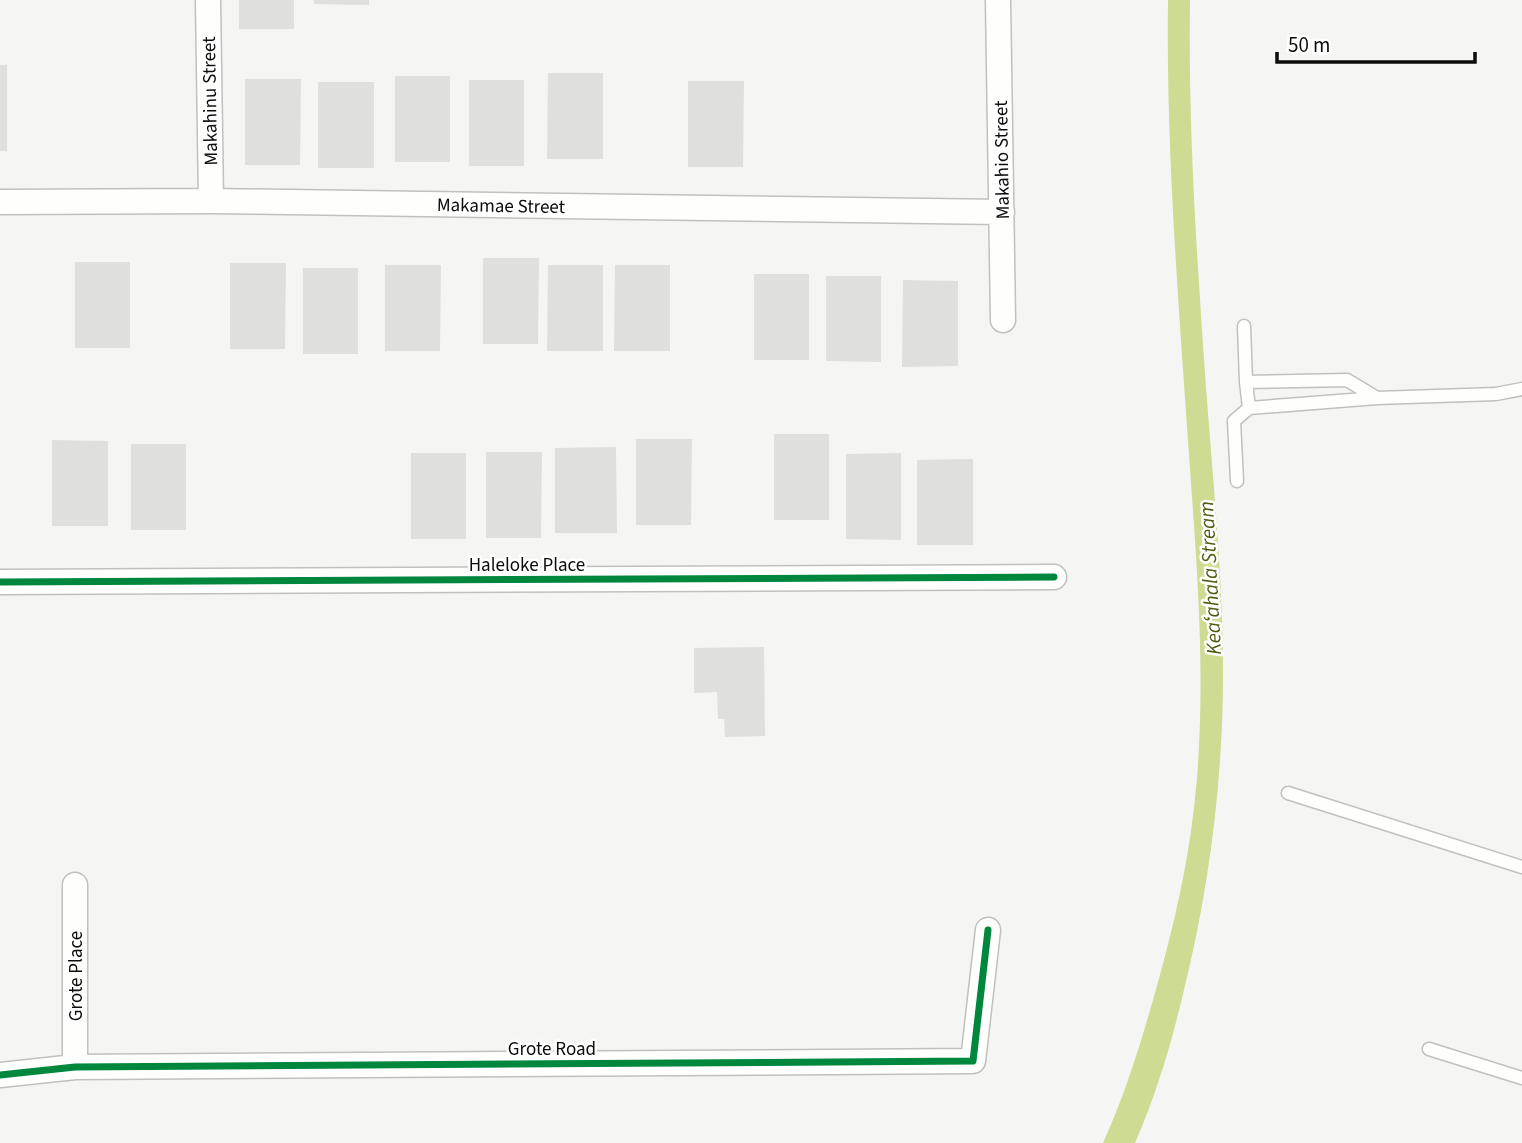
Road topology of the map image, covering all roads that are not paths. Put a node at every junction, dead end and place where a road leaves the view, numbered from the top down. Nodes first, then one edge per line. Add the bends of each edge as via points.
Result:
1 (208, 0) edge
2 (998, 0) edge
3 (211, 201) junction
4 (0, 202) edge
5 (1002, 212) junction
6 (1003, 320) dead end
7 (1244, 326) dead end
8 (1246, 382) junction
9 (1522, 389) edge
10 (1377, 398) junction
11 (1249, 408) junction
12 (1237, 481) dead end
13 (1054, 577) dead end
14 (0, 582) edge
15 (1288, 793) dead end
16 (1522, 867) edge
17 (75, 885) dead end
18 (988, 930) dead end
19 (1429, 1049) dead end
20 (75, 1066) junction
21 (0, 1075) edge
22 (1522, 1078) edge

1 - 3 street, Makahinu Street
2 - 5 street, Makahio Street
3 - 4 street, Makamae Street
3 - 5 street, Makamae Street
5 - 6 street, Makahio Street
7 - 8 lane
8 - 10 lane via 1347,380
8 - 11 lane
9 - 10 lane
10 - 11 lane
11 - 12 lane via 1234,421
13 - 14 street, Haleloke Place
15 - 16 lane
17 - 20 street, Grote Place
18 - 20 street, Grote Road via 973,1061
19 - 22 lane
20 - 21 street, Grote Road

